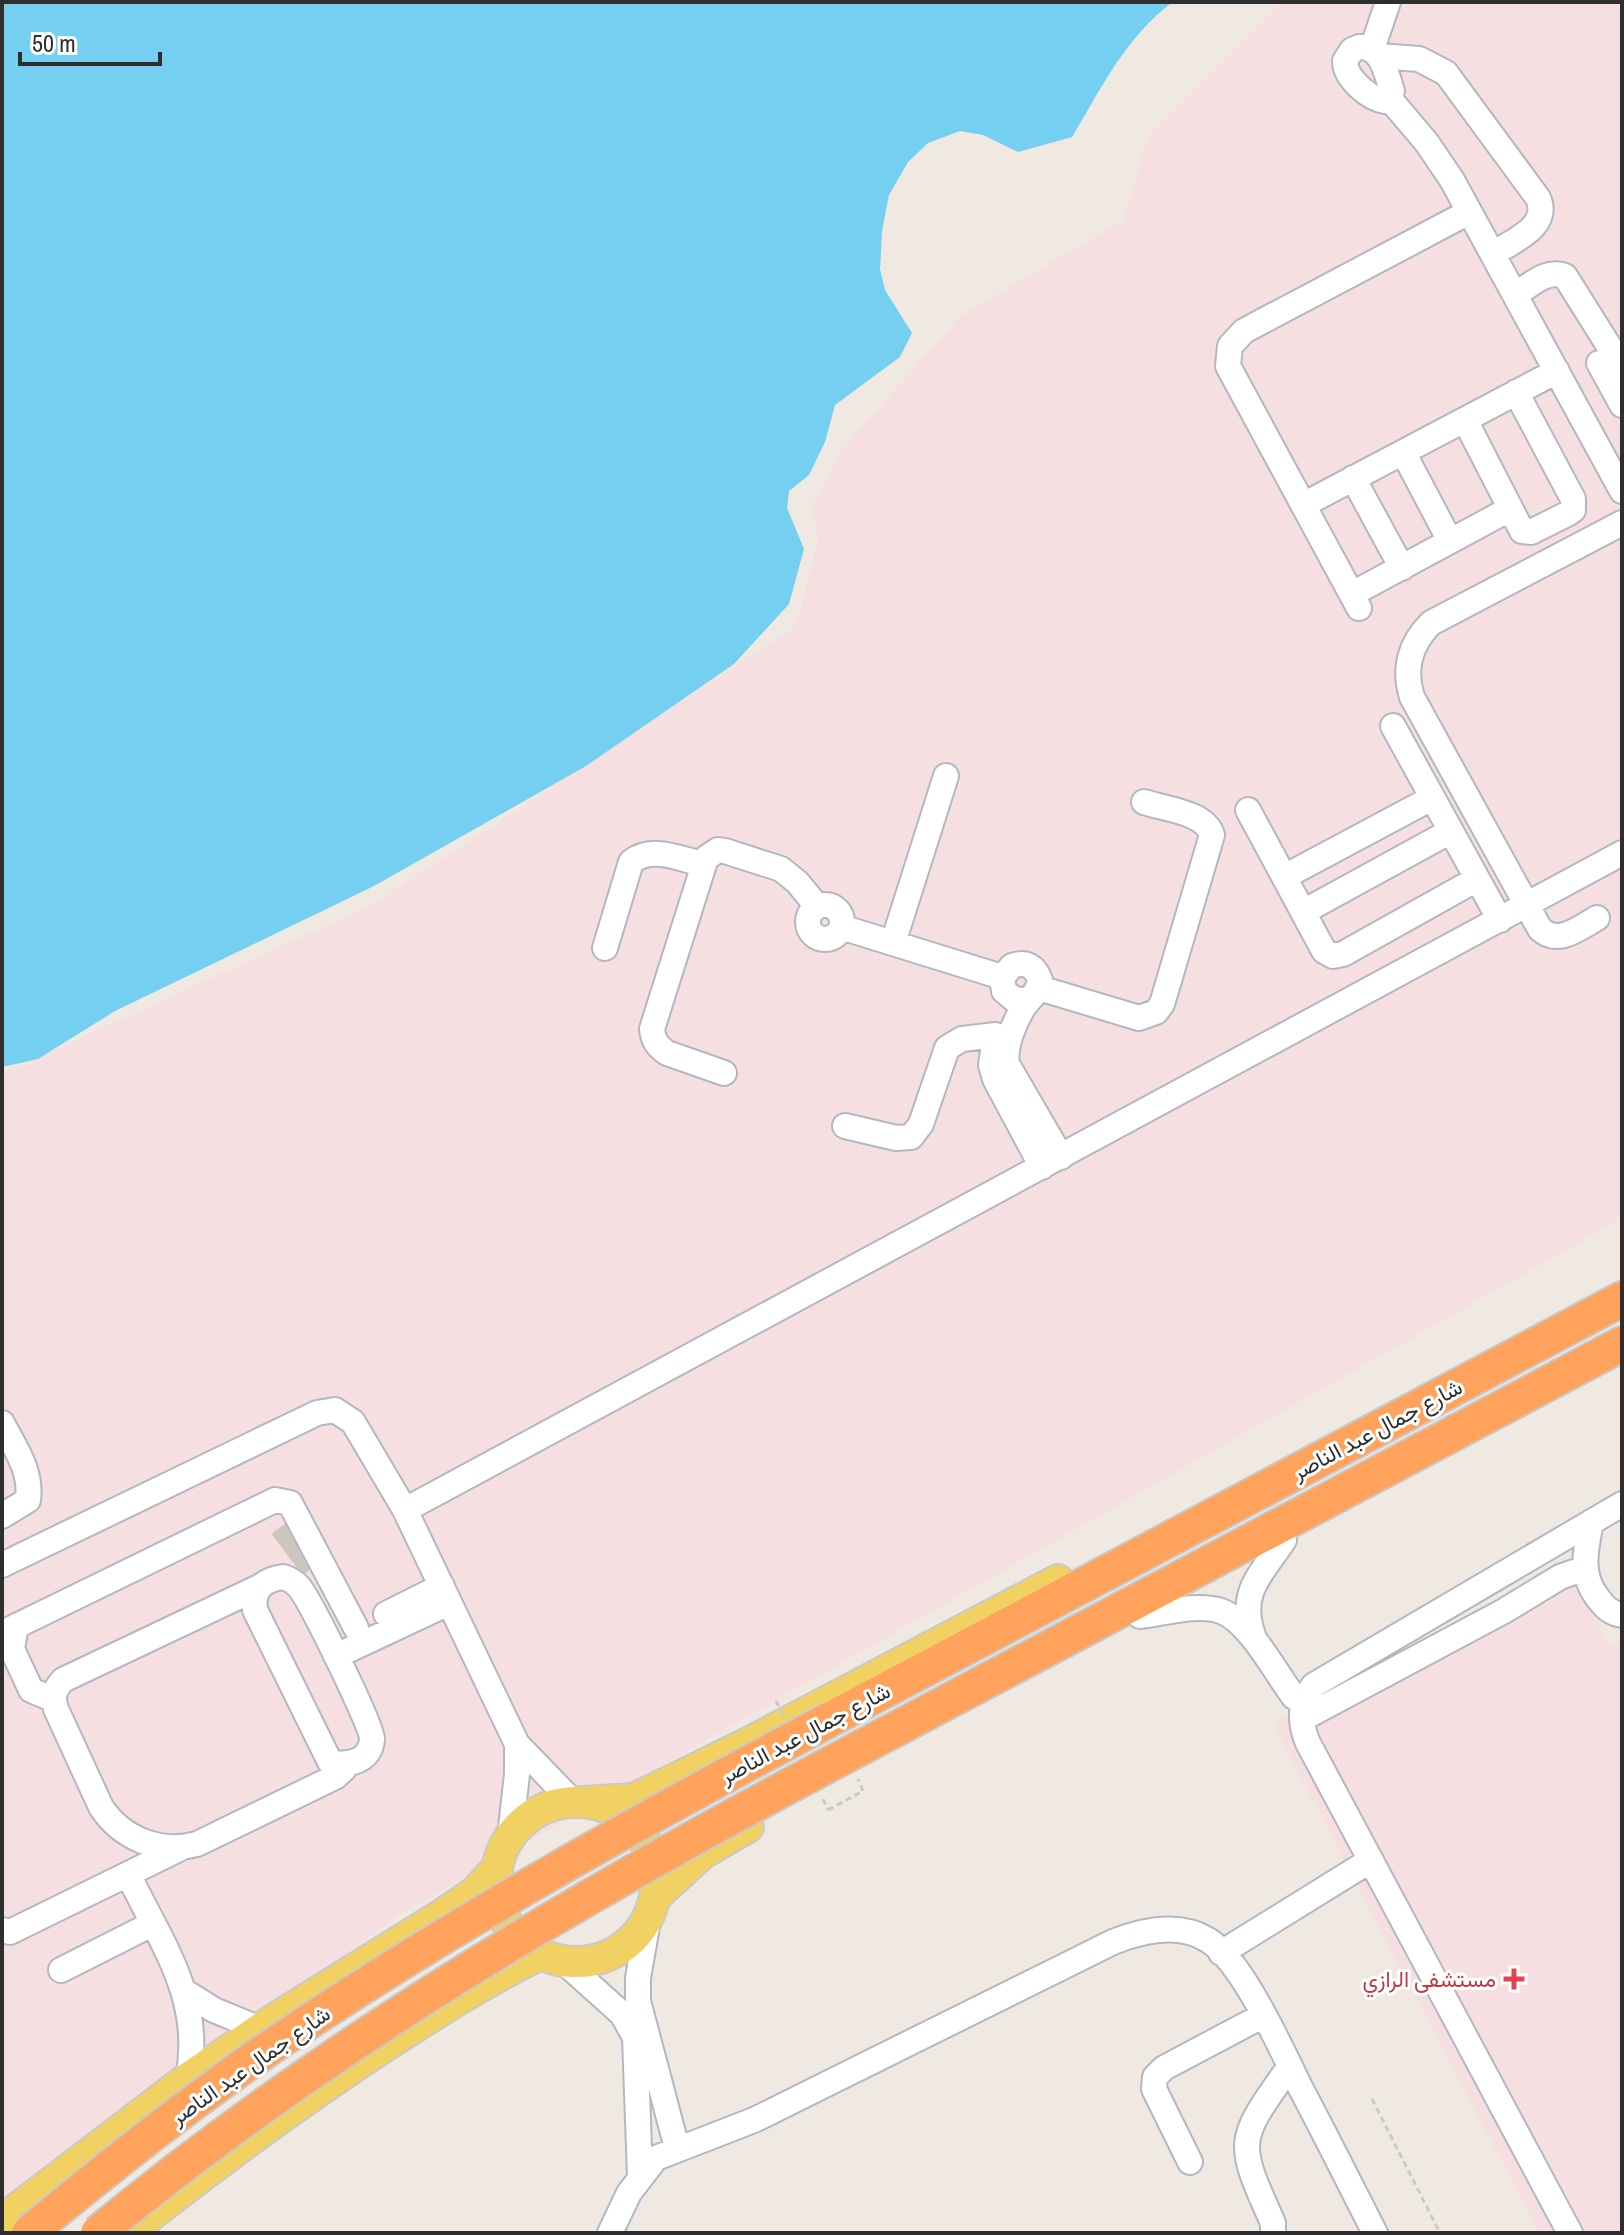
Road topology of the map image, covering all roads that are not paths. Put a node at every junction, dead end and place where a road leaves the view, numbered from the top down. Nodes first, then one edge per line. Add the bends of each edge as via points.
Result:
1 (1388, 2) edge
2 (1376, 53) junction
3 (1389, 98) junction
4 (1469, 212) junction
5 (1493, 254) junction
6 (1515, 295) junction
7 (1611, 365) edge
8 (1557, 371) junction
9 (1516, 392) junction
10 (1622, 405) edge
11 (1465, 420) junction
12 (1403, 452) junction
13 (1353, 478) junction
14 (1622, 491) edge
15 (1303, 505) junction
16 (1510, 509) junction
17 (1622, 523) edge
18 (1450, 541) junction
19 (1402, 568) junction
20 (1393, 726) dead end
21 (946, 776) dead end
22 (1432, 798) junction
23 (1144, 802) dead end
24 (1248, 810) dead end
25 (1451, 831) junction
26 (1622, 853) edge
27 (703, 864) junction
28 (1284, 877) junction
29 (1470, 883) junction
30 (1527, 905) junction
31 (1303, 912) junction
32 (1597, 918) dead end
33 (1492, 924) junction
34 (893, 943) junction
35 (605, 948) dead end
36 (1003, 984) junction
37 (1034, 993) junction
38 (996, 1035) junction
39 (724, 1073) dead end
40 (845, 1126) dead end
41 (1051, 1162) junction
42 (1622, 1282) edge
43 (1622, 1299) edge
44 (1622, 1344) edge
45 (1622, 1360) edge
46 (2, 1423) edge
47 (8, 1450) edge
48 (1622, 1504) edge
49 (405, 1510) junction
50 (2, 1516) edge
51 (1591, 1522) junction
52 (1284, 1540) junction
53 (2, 1565) edge
54 (1586, 1573) junction
55 (257, 1588) junction
56 (446, 1595) junction
57 (1622, 1615) edge
58 (1140, 1616) junction
59 (356, 1628) junction
60 (9, 1630) edge
61 (1257, 1644) junction
62 (332, 1648) junction
63 (52, 1699) junction
64 (1307, 1702) junction
65 (517, 1744) junction
66 (345, 1764) junction
67 (579, 1802) junction
68 (510, 1836) junction
69 (179, 1849) junction
70 (1371, 1860) junction
71 (497, 1868) junction
72 (128, 1874) junction
73 (652, 1906) junction
74 (152, 1924) junction
75 (2, 1930) edge
76 (1221, 1953) junction
77 (552, 1957) junction
78 (61, 1970) dead end
79 (185, 1992) junction
80 (1264, 2015) junction
81 (260, 2029) junction
82 (1290, 2066) junction
83 (188, 2078) junction
84 (677, 2148) junction
85 (1190, 2162) dead end
86 (640, 2176) junction
87 (2, 2220) edge
88 (29, 2233) edge
89 (98, 2233) edge
90 (128, 2233) edge
91 (610, 2233) edge
92 (1273, 2233) edge
93 (1375, 2233) edge
94 (1570, 2233) edge

1 - 2 street
2 - 3 street via 1392,91
2 - 3 street via 1352,50 1345,69 1377,100
2 - 5 street via 1419,59 1446,73 1538,198 1541,215 1536,225
3 - 4 street via 1440,161
4 - 5 street
4 - 15 street via 1244,331 1230,346 1228,366
5 - 6 street
6 - 7 street via 1545,276 1565,276
6 - 8 street
7 - 10 street
8 - 9 street
8 - 14 street
9 - 11 street
9 - 16 street via 1575,505 1527,533
11 - 12 street
11 - 16 street
12 - 13 street
12 - 18 street
13 - 15 street
13 - 19 street
15 - 19 street via 1356,601
16 - 18 street
17 - 30 street via 1441,617 1423,631 1411,652 1407,675 1412,697
18 - 19 street
20 - 22 street
21 - 34 street
22 - 25 street
22 - 28 street
23 - 37 street via 1198,818 1212,835 1162,1004 1139,1018
24 - 28 street
25 - 29 street
25 - 31 street
26 - 30 street
27 - 34 street via 718,850 772,865 790,874 817,906 808,923 819,938 832,937 841,927
27 - 35 street via 657,853 631,862
27 - 39 street via 653,1039 667,1053
28 - 31 street
29 - 31 street via 1339,956 1324,951
29 - 33 street
30 - 32 street via 1540,929 1552,936
30 - 33 street
33 - 41 street
34 - 36 street
36 - 37 street via 1015,1000
36 - 37 street via 1012,966 1026,964 1037,973
36 - 38 street
37 - 41 street via 1017,1020 1007,1064
38 - 40 street via 962,1039 947,1048 921,1124 911,1137
38 - 41 street via 991,1057 995,1079
41 - 49 street
42 - 67 main road via 701,1767 634,1799
43 - 88 highway, شارع جمال عبد الناصر, bridge via 570,1859 282,2039
44 - 89 highway, شارع جمال عبد الناصر, bridge via 762,1800 591,1897 310,2073
45 - 52 main road
46 - 47 street
47 - 50 street via 27,1471 30,1485 28,1500
48 - 51 street
49 - 53 street via 353,1422 335,1410 317,1413
49 - 56 street
51 - 54 street
51 - 64 street
52 - 58 main road
52 - 61 street via 1247,1601 1247,1620
54 - 57 street via 1605,1608
54 - 64 street via 1560,1577 1504,1611
55 - 62 street via 274,1578 291,1580
55 - 63 street via 63,1680
55 - 66 street via 255,1610 324,1754 330,1762
56 - 59 street
56 - 62 street
56 - 65 street
58 - 61 street via 1193,1608 1220,1611
58 - 73 main road via 703,1853
59 - 60 street via 290,1503 275,1500
59 - 62 street
60 - 63 street via 31,1690
61 - 64 street via 1294,1697
62 - 66 street via 372,1741 363,1758
63 - 69 street via 108,1818 140,1840
64 - 70 street via 1308,1743
65 - 67 street
65 - 68 street
66 - 69 street via 335,1777
67 - 68 main road via 533,1814
67 - 73 main road via 616,1813 641,1834 654,1864
68 - 71 main road
69 - 72 street
70 - 76 street
70 - 94 street
71 - 77 main road via 497,1899 504,1919 524,1943
71 - 81 main road via 475,1892
72 - 74 street
72 - 75 street via 10,1932
73 - 77 main road via 639,1932 618,1950 591,1960
73 - 84 street via 638,2001
74 - 78 street
74 - 79 street
76 - 80 street
76 - 84 street via 1186,1931 1138,1933 754,2120
77 - 86 street via 622,2014 635,2037
77 - 90 main road via 490,1978 365,2059
79 - 81 street
79 - 83 street via 192,2028
80 - 82 street
80 - 85 street via 1155,2077 1154,2089
81 - 83 main road
82 - 92 street via 1252,2120 1246,2145 1249,2171
82 - 93 street
83 - 87 main road
84 - 86 street via 656,2158
86 - 91 street

